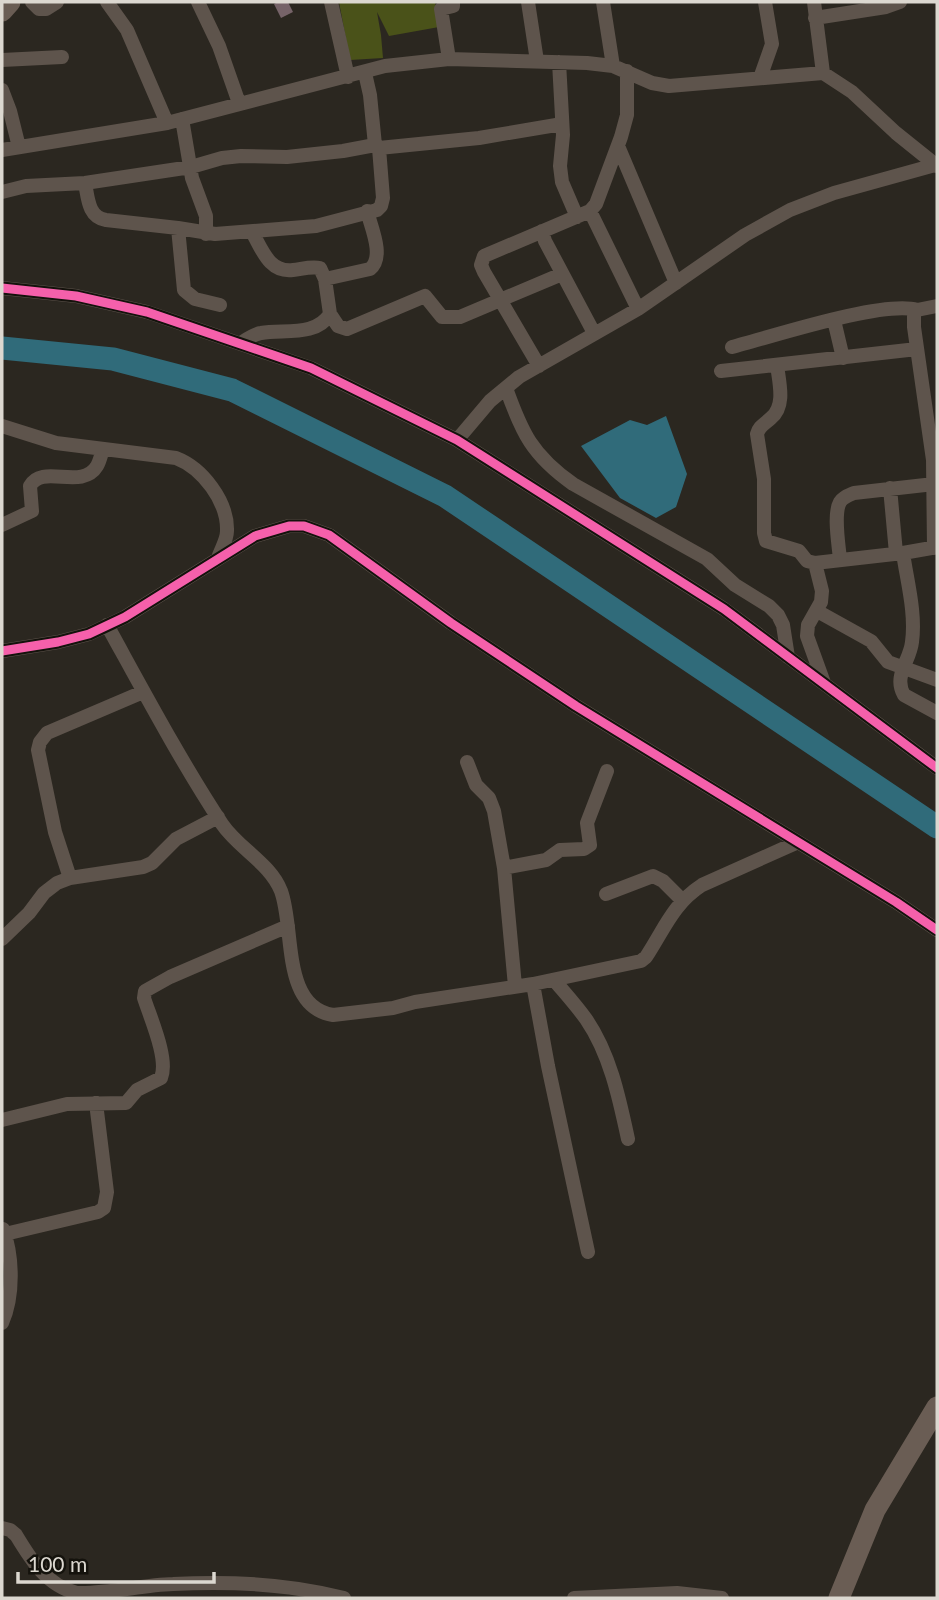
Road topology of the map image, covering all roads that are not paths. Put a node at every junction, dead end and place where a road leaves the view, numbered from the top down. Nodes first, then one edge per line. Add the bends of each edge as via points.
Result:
1 (10, 2) edge
2 (32, 2) edge
3 (57, 2) edge
4 (107, 2) edge
5 (198, 2) edge
6 (331, 2) edge
7 (453, 2) edge
8 (528, 2) edge
9 (603, 2) edge
10 (765, 2) edge
11 (814, 2) edge
12 (900, 2) edge
13 (2, 11) edge
14 (815, 18) junction
15 (62, 57) dead end
16 (449, 59) junction
17 (2, 60) edge
18 (537, 61) junction
19 (559, 62) junction
20 (620, 68) junction
21 (346, 72) junction
22 (365, 73) junction
23 (823, 73) junction
24 (760, 78) junction
25 (2, 90) edge
26 (239, 103) junction
27 (182, 119) junction
28 (167, 123) junction
29 (562, 124) junction
30 (377, 146) junction
31 (618, 146) junction
32 (19, 147) junction
33 (2, 150) edge
34 (936, 165) edge
35 (191, 167) junction
36 (85, 183) junction
37 (2, 192) edge
38 (368, 211) junction
39 (583, 214) junction
40 (178, 228) junction
41 (542, 231) junction
42 (251, 232) junction
43 (206, 234) junction
44 (562, 274) junction
45 (325, 279) junction
46 (676, 283) junction
47 (2, 288) edge
48 (502, 301) junction
49 (220, 305) dead end
50 (937, 306) edge
51 (638, 309) junction
52 (918, 310) junction
53 (330, 314) junction
54 (834, 320) junction
55 (594, 333) junction
56 (241, 343) junction
57 (732, 347) dead end
58 (917, 349) junction
59 (844, 358) junction
60 (777, 365) junction
61 (538, 366) junction
62 (721, 371) dead end
63 (506, 388) junction
64 (2, 426) edge
65 (457, 440) junction
66 (103, 449) junction
67 (934, 484) junction
68 (890, 488) junction
69 (2, 525) edge
70 (936, 547) edge
71 (900, 553) junction
72 (218, 558) junction
73 (840, 560) junction
74 (815, 563) junction
75 (817, 611) junction
76 (107, 625) junction
77 (2, 651) edge
78 (788, 657) junction
79 (903, 668) junction
80 (937, 680) edge
81 (824, 684) junction
82 (143, 692) junction
83 (937, 713) edge
84 (467, 762) dead end
85 (937, 768) edge
86 (607, 771) dead end
87 (218, 817) junction
88 (798, 842) junction
89 (504, 868) junction
90 (70, 878) junction
91 (606, 894) dead end
92 (682, 900) junction
93 (288, 926) junction
94 (937, 930) edge
95 (2, 939) edge
96 (554, 980) junction
97 (533, 984) junction
98 (515, 986) junction
99 (96, 1103) junction
100 (2, 1120) edge
101 (628, 1139) dead end
102 (4, 1230) edge
103 (589, 1252) dead end
104 (2, 1323) edge
105 (937, 1407) edge
106 (3, 1526) edge
107 (344, 1598) edge
108 (574, 1598) edge
109 (722, 1598) edge
110 (839, 1598) edge

1 - 13 street
2 - 3 street via 46,9
4 - 28 street via 127,30
5 - 26 street
6 - 21 street
7 - 16 street via 441,9
8 - 18 street
9 - 20 street
10 - 24 street via 772,44
11 - 14 street
12 - 14 street
14 - 23 street
15 - 17 street
16 - 18 street
16 - 22 street via 385,66
18 - 19 street
19 - 20 street
19 - 29 street
20 - 24 street via 670,86
20 - 31 street via 627,115
21 - 22 street
21 - 26 street
22 - 30 street
23 - 24 street
23 - 34 street via 852,92
25 - 32 street
26 - 27 street
27 - 28 street
27 - 35 street
28 - 32 street
29 - 30 street via 479,138
29 - 39 street via 562,182
30 - 35 street via 287,157 222,158
30 - 38 street via 383,202 379,209
31 - 39 street via 596,204
31 - 46 street
32 - 33 street
34 - 46 street via 790,210
35 - 36 street
35 - 43 street via 204,209
36 - 37 street
36 - 40 street via 89,206 99,219
38 - 42 street via 316,226
38 - 45 street via 377,250 375,265
39 - 41 street
39 - 51 street
40 - 43 street
40 - 49 street via 184,290 195,299
41 - 44 street
41 - 48 street via 481,260
42 - 43 street
42 - 45 street via 276,269 317,267
44 - 48 street
44 - 55 street
45 - 53 street
46 - 51 street
47 - 56 street via 76,296 148,312
48 - 53 street via 450,318 437,313 425,296 347,329 338,326
48 - 61 street
50 - 52 street
51 - 55 street
52 - 54 street via 882,310
52 - 58 street via 914,314
53 - 56 street via 302,331 261,333
54 - 57 street
54 - 59 street
55 - 61 street
56 - 65 street via 311,368
58 - 59 street
58 - 67 street
59 - 60 street
60 - 62 street
60 - 74 street via 780,405 757,434 764,478 765,537
61 - 63 street
63 - 65 street
63 - 78 street via 520,428 552,469 707,559 735,585 769,606 783,625
64 - 66 street via 56,443
65 - 78 street via 724,609
66 - 69 street via 89,474 35,479 30,486 32,511
66 - 72 street via 176,458 200,471 226,522
67 - 68 street
67 - 70 street
68 - 71 street
68 - 73 street via 854,493 839,503
70 - 71 street
71 - 73 street
71 - 79 street via 913,641
72 - 76 street
72 - 88 street via 273,529 304,526 330,535 554,691
73 - 74 street
74 - 75 street via 822,591
75 - 79 street via 872,641 888,662
75 - 81 street via 807,636
76 - 77 street via 58,642
76 - 82 street
78 - 81 street
79 - 80 street
79 - 83 street via 899,680 904,695
81 - 85 street
82 - 87 street
82 - 90 street via 47,733 40,741 55,832
84 - 89 street via 476,785 491,802
86 - 89 street via 587,823 590,845
87 - 90 street via 176,839 143,867
87 - 93 street via 275,880
88 - 92 street via 702,885
88 - 94 street
89 - 98 street
90 - 95 street via 44,893
91 - 92 street via 653,876
92 - 96 street via 641,961
93 - 98 street via 297,982 307,1001 324,1013 393,1008
93 - 99 street via 145,991 164,1072 125,1102
96 - 97 street
96 - 101 street via 596,1036 618,1093
97 - 98 street
97 - 103 street
99 - 100 street via 54,1106
99 - 102 street via 107,1192 104,1208
102 - 104 street via 10,1255
105 - 110 street via 875,1510
106 - 107 street via 16,1535 45,1577 67,1591 173,1584 258,1585
108 - 109 street via 677,1593

